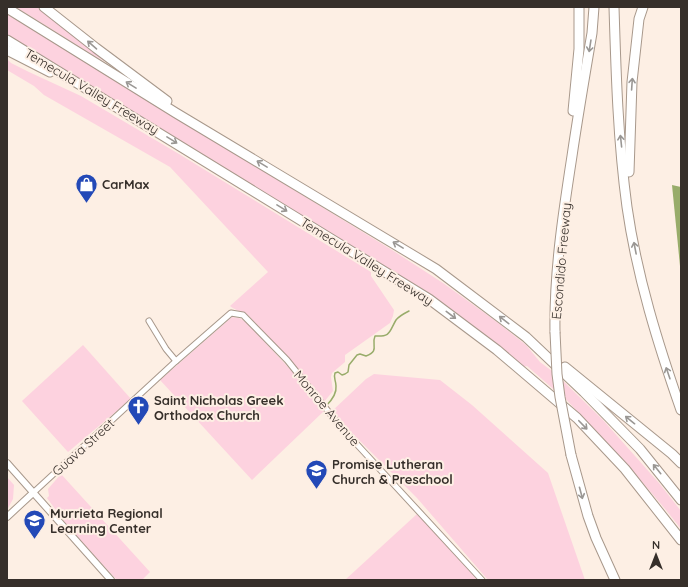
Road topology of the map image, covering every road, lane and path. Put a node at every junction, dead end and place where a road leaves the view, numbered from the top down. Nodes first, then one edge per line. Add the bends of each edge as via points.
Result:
1 (44, 7) edge
2 (579, 7) edge
3 (594, 7) edge
4 (614, 7) edge
5 (643, 7) edge
6 (7, 8) edge
7 (7, 40) edge
8 (7, 50) edge
9 (176, 113) junction
10 (138, 119) junction
11 (566, 191) junction
12 (627, 207) junction
13 (231, 313) joint
14 (149, 322) dead end
15 (526, 337) junction
16 (176, 361) junction
17 (681, 410) edge
18 (7, 462) edge
19 (681, 463) edge
20 (34, 492) junction
21 (681, 500) edge
22 (7, 517) edge
23 (681, 540) edge
24 (111, 580) edge
25 (482, 580) edge
26 (615, 580) edge

9 -> 1 highway via 168,102
2 - 11 highway via 578,64
3 -> 11 highway, Escondido Freeway
12 -> 4 highway via 620,132
12 -> 5 highway via 632,82 639,19
9 -> 6 highway, Temecula Valley Freeway
7 - 10 highway, Temecula Valley Freeway
8 - 10 highway
15 -> 9 highway, Temecula Valley Freeway via 436,269
10 -> 23 highway, Temecula Valley Freeway via 429,299 497,350 577,418 625,469
11 -> 26 highway, Escondido Freeway, bridge via 555,302 557,374 572,455 588,516
17 -> 12 highway via 664,363 647,302
13 - 16 street, Guava Street
13 - 25 street, Monroe Avenue via 243,316 287,360 340,426
14 - 16 street
19 -> 15 highway
21 -> 15 highway, Temecula Valley Freeway via 640,449
16 - 20 street, Guava Street
18 - 20 street
20 - 22 street, Guava Street
20 - 24 street

